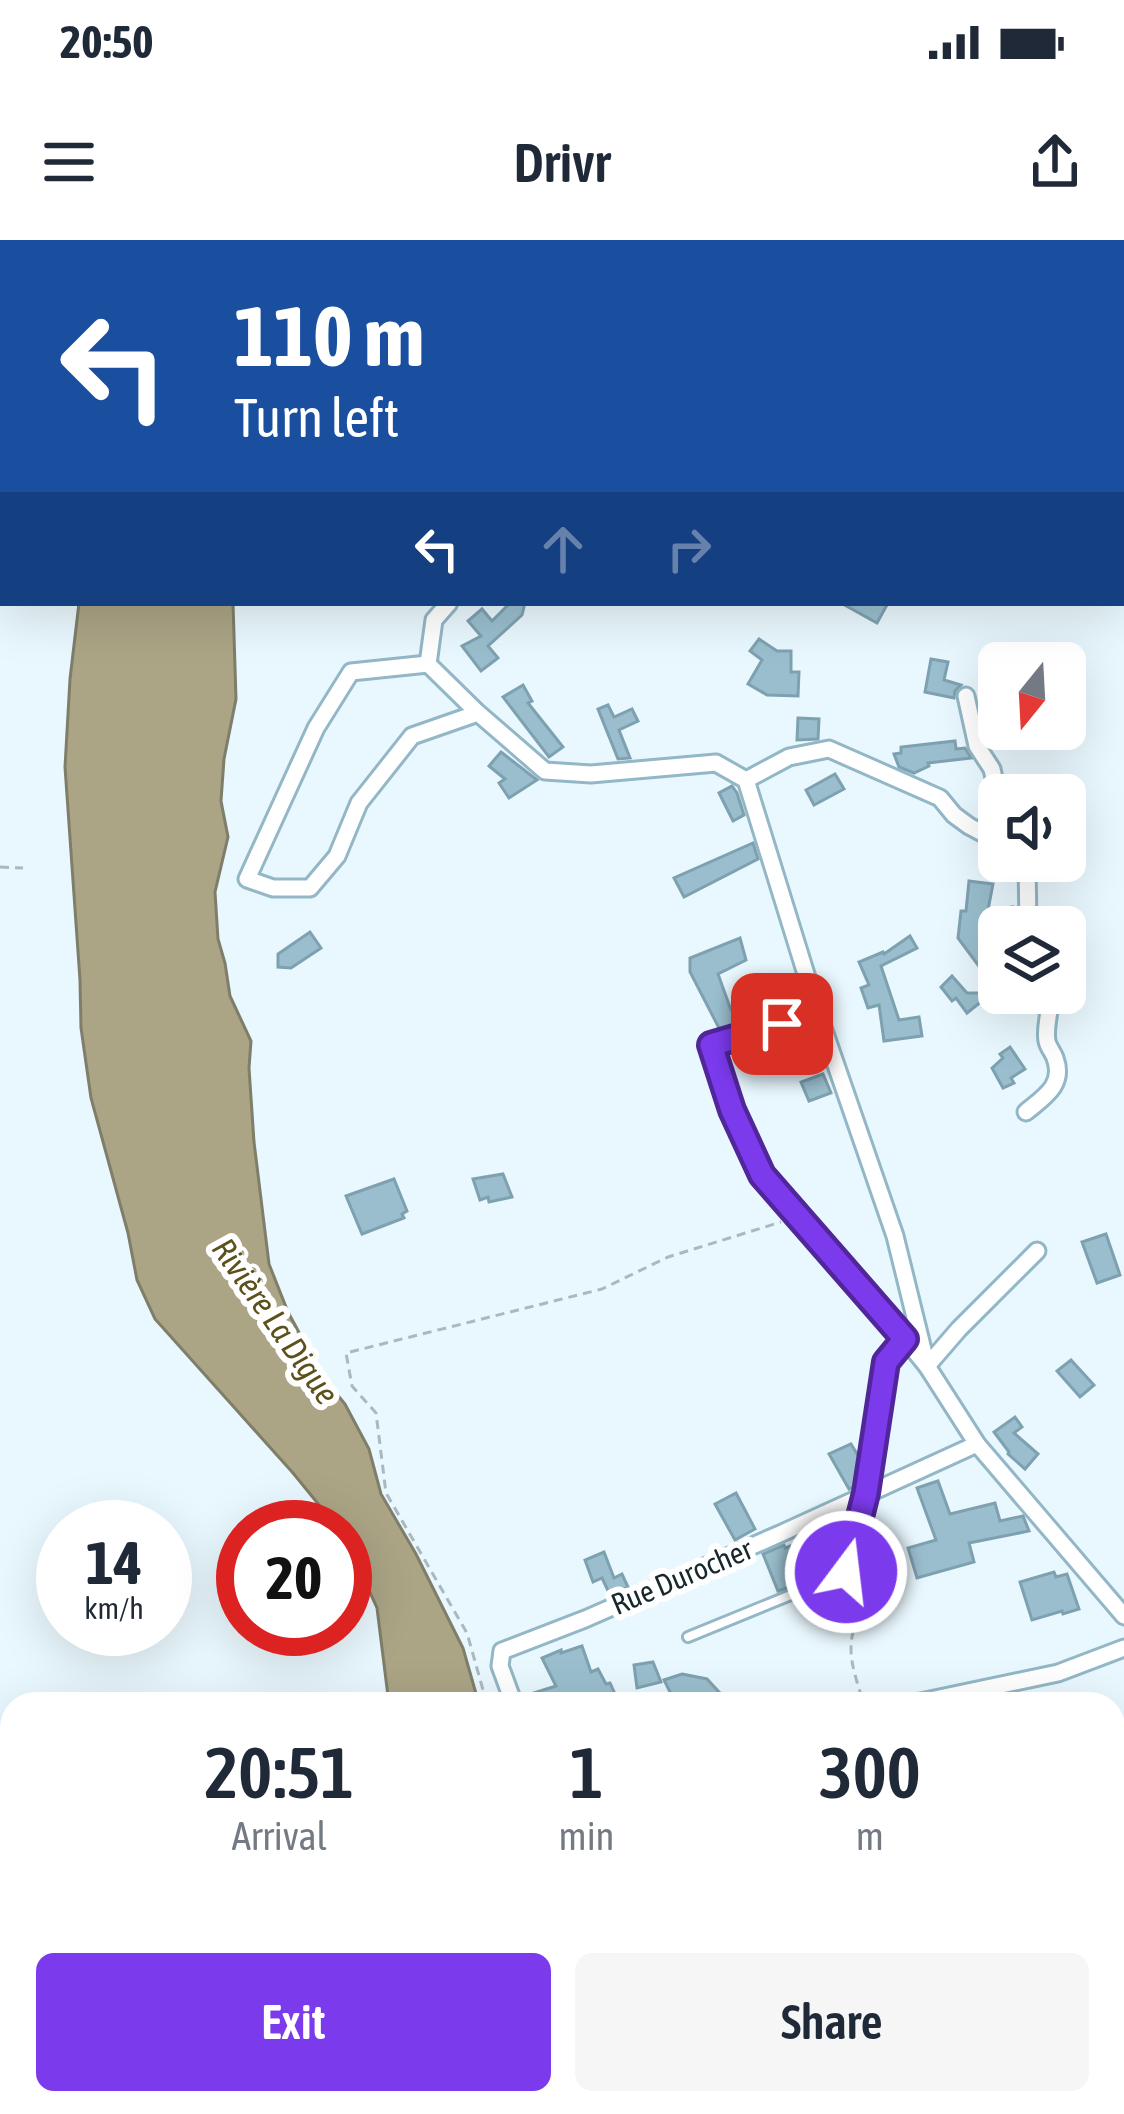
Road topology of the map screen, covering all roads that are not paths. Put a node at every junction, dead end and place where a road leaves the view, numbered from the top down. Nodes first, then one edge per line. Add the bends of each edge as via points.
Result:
1 (446, 606) edge
2 (428, 664) junction
3 (966, 696) dead end
4 (478, 713) junction
5 (993, 774) edge
6 (746, 780) junction
7 (978, 829) edge
8 (818, 1013) junction
9 (1050, 1014) edge
10 (1025, 1112) dead end
11 (1037, 1251) dead end
12 (905, 1339) junction
13 (926, 1366) junction
14 (977, 1444) junction
15 (866, 1493) junction
16 (1124, 1616) edge
17 (688, 1637) dead end
18 (1124, 1648) edge
19 (510, 1692) edge
20 (966, 1692) edge

1 - 2 street via 434,620
2 - 4 street
2 - 4 street via 351,672 316,728 247,879 310,888 338,856 358,803 412,736
3 - 5 street via 976,746
4 - 6 street via 545,771 716,763
6 - 7 street via 789,757 829,749 940,798
6 - 8 street
8 - 12 street via 711,1045 762,1175
8 - 13 street via 895,1236
9 - 10 street via 1047,1040 1059,1077
11 - 13 street
12 - 13 street
12 - 15 lane via 886,1362
13 - 14 street
14 - 15 street, Rue Durocher
14 - 16 street
15 - 17 lane via 838,1579
15 - 19 street, Rue Durocher via 502,1651
18 - 20 street

